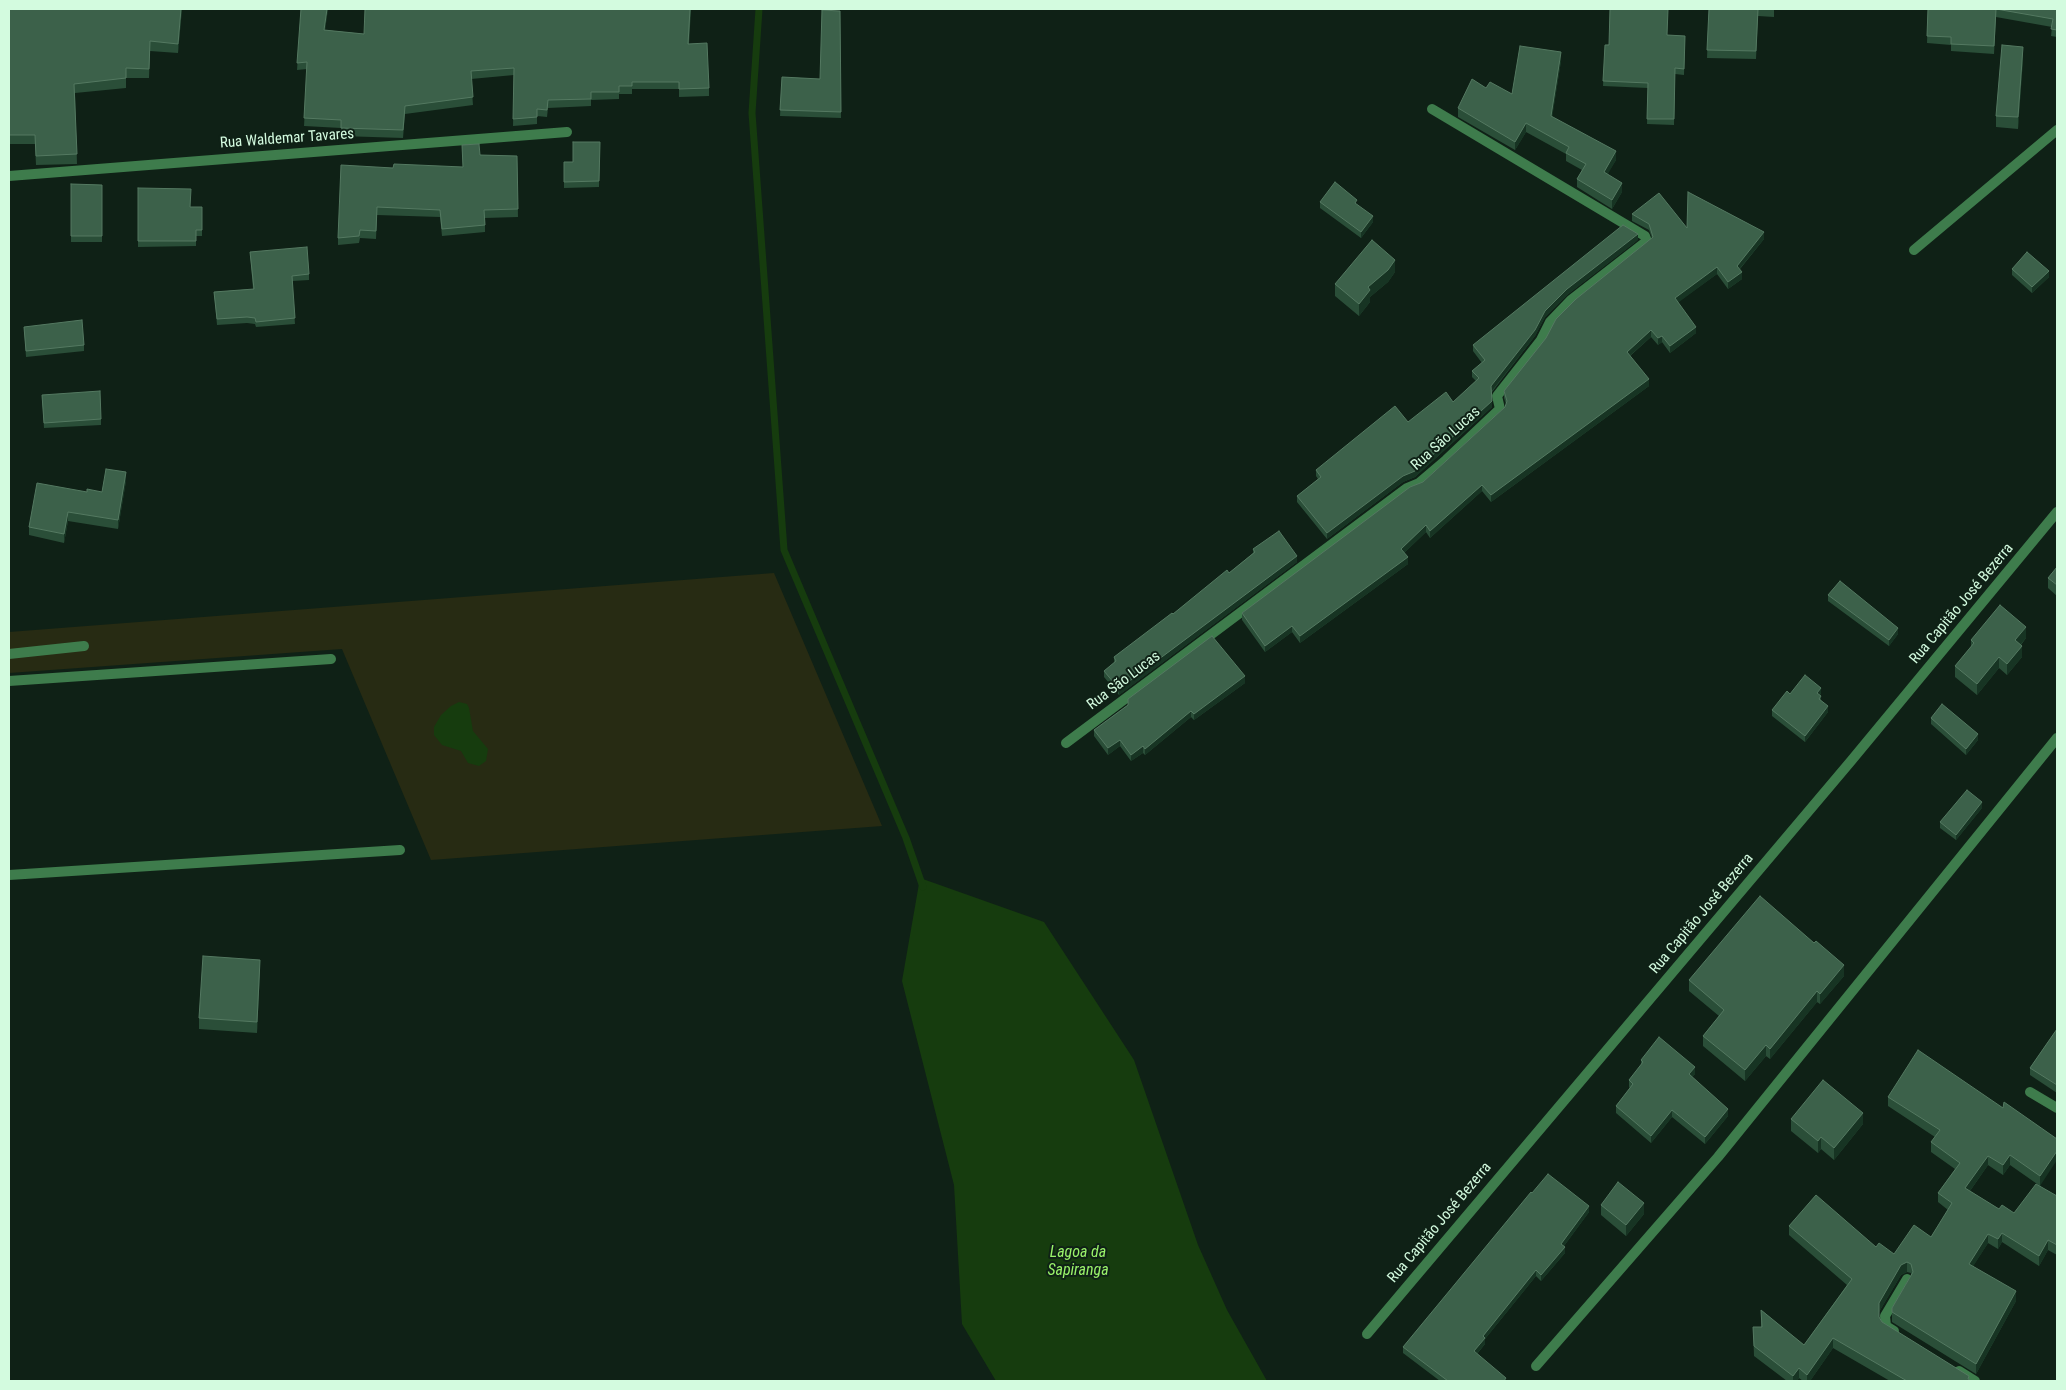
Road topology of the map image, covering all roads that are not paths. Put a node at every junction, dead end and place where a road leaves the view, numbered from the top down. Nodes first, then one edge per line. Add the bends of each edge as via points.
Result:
1 (1432, 109) dead end
2 (2057, 130) edge
3 (567, 132) dead end
4 (9, 176) edge
5 (1914, 250) dead end
6 (2057, 512) edge
7 (84, 646) dead end
8 (9, 654) edge
9 (331, 659) dead end
10 (9, 681) edge
11 (2057, 738) edge
12 (1066, 742) dead end
13 (400, 850) dead end
14 (9, 875) edge
15 (2030, 1092) dead end
16 (2057, 1108) edge
17 (1907, 1279) edge
18 (1367, 1334) dead end
19 (1902, 1336) edge
20 (1536, 1366) dead end
21 (1951, 1366) edge
22 (1975, 1381) edge

1 - 12 street, Rua São Lucas via 1645,236 1648,241 1571,300 1550,322 1541,340 1497,396 1500,409 1420,483 1407,488
2 - 5 street
3 - 4 street, Rua Waldemar Tavares
6 - 18 street, Rua Capitão José Bezerra
7 - 8 street
9 - 10 street
11 - 20 street via 1718,1156
13 - 14 street
15 - 16 street
17 - 19 street via 1884,1322
21 - 22 street

